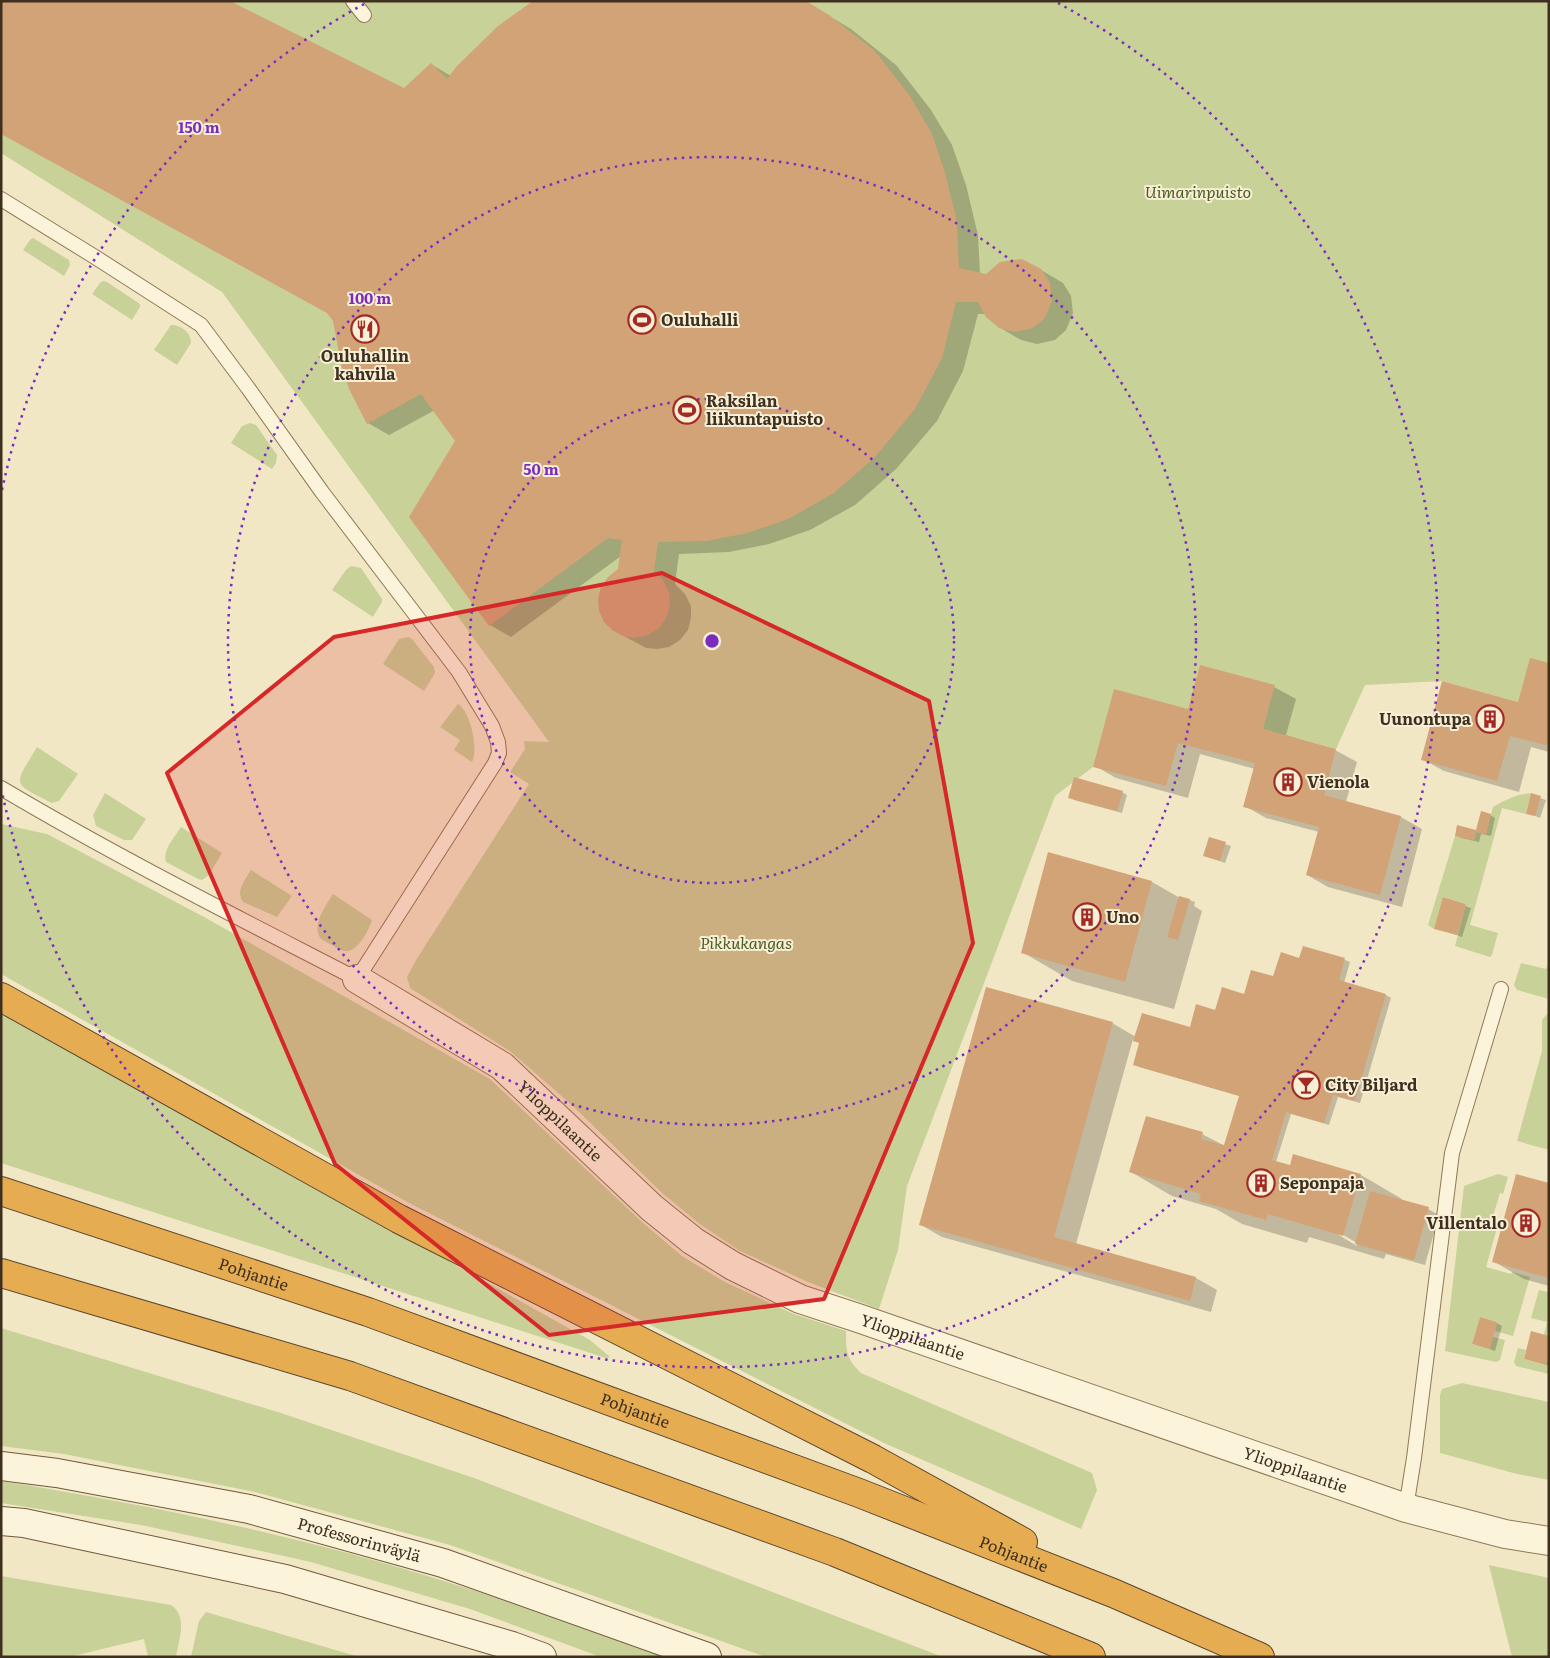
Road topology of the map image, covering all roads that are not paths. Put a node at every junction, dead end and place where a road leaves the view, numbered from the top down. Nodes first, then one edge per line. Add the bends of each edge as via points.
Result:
1 (354, 1) edge
2 (364, 15) dead end
3 (1, 199) edge
4 (1, 788) edge
5 (357, 979) junction
6 (1501, 989) dead end
7 (1, 998) edge
8 (1, 1191) edge
9 (1, 1273) edge
10 (1, 1466) edge
11 (1406, 1508) junction
12 (1, 1522) edge
13 (1549, 1540) edge
14 (1113, 1593) junction
15 (542, 1657) edge
16 (707, 1657) edge
17 (1091, 1657) edge
18 (1260, 1657) edge

1 - 2 lane
3 - 5 lane via 201,325 459,672 492,726 498,742 496,762
4 - 5 lane via 94,842
5 - 11 street, Ylioppilaantie via 502,1066 652,1208 693,1241 732,1266 800,1299
6 - 11 lane via 1452,1153
7 - 14 highway via 399,1218 873,1459
8 - 14 highway, Pohjantie via 368,1312 850,1490
9 - 17 highway via 350,1376 835,1552
10 - 16 street, Professorinväylä via 249,1509 443,1563
11 - 13 street, Ylioppilaantie via 1505,1534
12 - 15 street via 24,1524 285,1579
14 - 18 highway, Pohjantie

